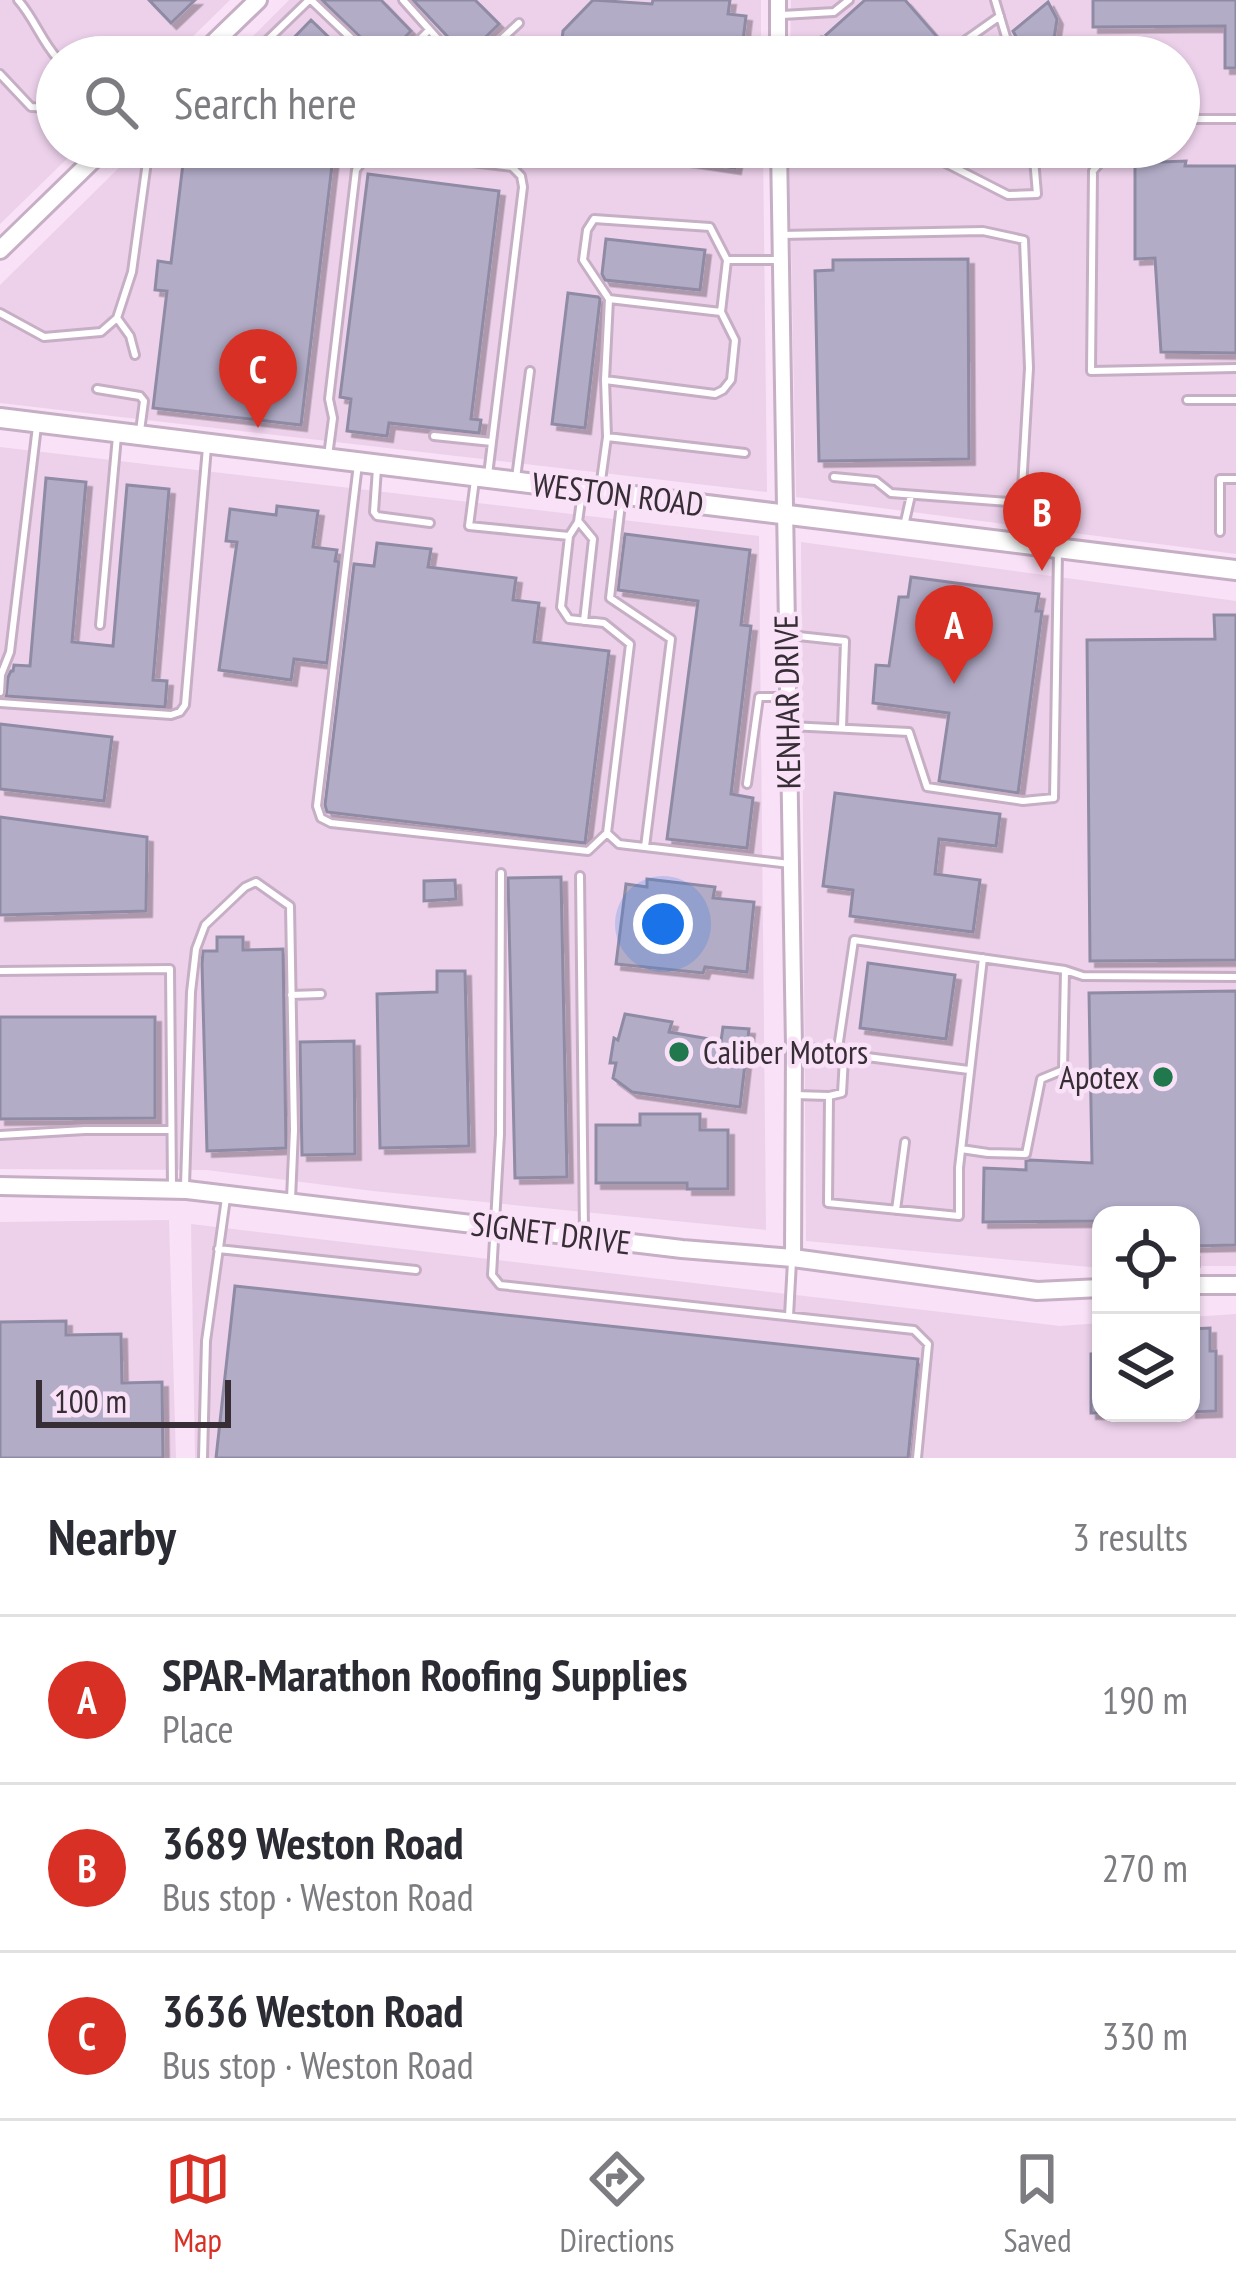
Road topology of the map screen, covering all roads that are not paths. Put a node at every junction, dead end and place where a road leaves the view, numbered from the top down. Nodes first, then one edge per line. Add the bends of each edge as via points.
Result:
1 (18, 0) edge
2 (258, 0) edge
3 (310, 0) edge
4 (403, 0) edge
5 (849, 0) edge
6 (995, 0) edge
7 (778, 8) edge
8 (1000, 16) junction
9 (519, 22) dead end
10 (429, 29) junction
11 (40, 36) edge
12 (225, 36) edge
13 (272, 36) edge
14 (348, 36) edge
15 (422, 36) edge
16 (435, 36) edge
17 (504, 36) edge
18 (972, 36) edge
19 (1006, 36) edge
20 (0, 74) edge
21 (36, 107) edge
22 (1200, 119) edge
23 (1236, 119) edge
24 (84, 168) edge
25 (146, 168) edge
26 (358, 168) edge
27 (513, 168) edge
28 (779, 168) edge
29 (958, 168) edge
30 (1035, 168) edge
31 (1096, 168) edge
32 (780, 235) junction
33 (0, 250) edge
34 (727, 260) junction
35 (781, 260) junction
36 (609, 299) junction
37 (721, 312) junction
38 (0, 313) edge
39 (117, 318) junction
40 (135, 355) dead end
41 (1236, 368) edge
42 (530, 371) dead end
43 (605, 380) junction
44 (97, 389) dead end
45 (1186, 400) dead end
46 (1236, 400) edge
47 (1, 418) edge
48 (37, 422) junction
49 (118, 432) junction
50 (139, 435) junction
51 (434, 436) dead end
52 (607, 437) junction
53 (492, 442) junction
54 (207, 443) junction
55 (745, 453) dead end
56 (328, 458) junction
57 (368, 463) junction
58 (834, 476) dead end
59 (482, 477) junction
60 (1236, 479) edge
61 (515, 482) junction
62 (591, 491) junction
63 (622, 495) junction
64 (911, 495) junction
65 (1022, 503) junction
66 (783, 515) junction
67 (578, 522) junction
68 (430, 523) dead end
69 (904, 530) junction
70 (1220, 532) dead end
71 (569, 536) junction
72 (1019, 544) junction
73 (1058, 548) junction
74 (1236, 570) edge
75 (584, 621) junction
76 (100, 625) dead end
77 (785, 635) junction
78 (0, 692) edge
79 (787, 697) junction
80 (0, 703) edge
81 (787, 726) junction
82 (842, 729) junction
83 (747, 784) dead end
84 (607, 833) junction
85 (644, 847) junction
86 (790, 863) junction
87 (501, 872) dead end
88 (580, 876) dead end
89 (983, 958) junction
90 (1065, 970) junction
91 (0, 971) edge
92 (1236, 976) edge
93 (321, 994) dead end
94 (291, 995) junction
95 (794, 1047) junction
96 (840, 1056) junction
97 (969, 1070) junction
98 (794, 1094) junction
99 (829, 1096) junction
100 (171, 1130) junction
101 (0, 1135) edge
102 (904, 1142) dead end
103 (962, 1149) junction
104 (0, 1186) edge
105 (179, 1190) junction
106 (226, 1195) junction
107 (291, 1201) junction
108 (896, 1211) junction
109 (497, 1226) junction
110 (584, 1237) junction
111 (218, 1249) junction
112 (793, 1258) junction
113 (416, 1270) dead end
114 (1200, 1285) edge
115 (1236, 1285) edge
116 (1092, 1288) edge
117 (788, 1316) junction
118 (203, 1458) edge
119 (917, 1458) edge

1 - 11 lane
2 - 12 street
3 - 13 lane
3 - 14 lane
4 - 10 lane
5 - 7 lane via 834,12
6 - 8 lane
8 - 18 lane
8 - 19 lane
9 - 17 lane
10 - 15 lane
10 - 16 lane
20 - 21 lane
22 - 23 lane
24 - 33 street
25 - 39 lane
26 - 56 lane
27 - 53 lane via 523,187
28 - 32 street, KENHAR DRIVE
29 - 30 lane via 1008,195 1037,194
31 - 41 lane via 1091,371
32 - 35 street, KENHAR DRIVE
32 - 65 lane via 983,231 1024,240
34 - 35 lane
34 - 36 lane via 710,227 594,219 584,260
34 - 37 lane
35 - 66 street, KENHAR DRIVE
36 - 37 lane
36 - 43 lane
37 - 43 lane via 735,340 724,390
38 - 39 lane via 44,337 101,332
39 - 40 lane
42 - 61 lane
43 - 52 lane
44 - 50 lane via 140,396
45 - 46 lane
47 - 48 main road, WESTON ROAD
48 - 49 main road, WESTON ROAD
48 - 78 lane
49 - 50 main road, WESTON ROAD
49 - 76 lane
50 - 54 main road, WESTON ROAD
51 - 53 lane
52 - 55 lane
52 - 62 lane
53 - 59 lane
54 - 56 main road, WESTON ROAD
54 - 80 lane via 180,712
56 - 57 main road, WESTON ROAD
57 - 59 main road, WESTON ROAD
57 - 68 lane via 377,516
57 - 84 lane via 321,818 588,850
58 - 64 lane
59 - 61 main road, WESTON ROAD
59 - 71 lane via 469,526
60 - 70 lane via 1220,479
61 - 62 main road, WESTON ROAD
62 - 63 main road, WESTON ROAD
62 - 67 lane
63 - 66 main road, WESTON ROAD
63 - 85 lane via 610,598 670,639
64 - 65 lane
64 - 69 lane
65 - 72 lane
66 - 69 main road, WESTON ROAD
66 - 77 street, KENHAR DRIVE
67 - 71 lane
67 - 75 lane via 593,539
69 - 72 main road, WESTON ROAD
71 - 75 lane via 561,607 569,619
72 - 73 main road, WESTON ROAD
73 - 74 main road, WESTON ROAD
73 - 82 lane via 1054,798 927,787 909,732
75 - 84 lane via 604,623 630,644
77 - 79 street, KENHAR DRIVE
77 - 82 lane via 845,641
79 - 81 street, KENHAR DRIVE
79 - 83 lane via 759,697
81 - 82 lane
81 - 86 street, KENHAR DRIVE
84 - 85 lane via 619,844
85 - 86 lane
86 - 95 street, KENHAR DRIVE
87 - 109 lane
88 - 110 lane
89 - 90 lane
89 - 96 lane via 854,940
89 - 97 lane
90 - 92 lane
90 - 103 lane via 1063,1070 1041,1079 1026,1154
91 - 100 lane via 170,970
93 - 94 lane
94 - 105 lane via 290,906 256,882 205,925 194,961
94 - 107 lane
95 - 96 lane
95 - 98 street, KENHAR DRIVE
96 - 97 lane
96 - 99 lane via 842,1093
97 - 103 lane
98 - 99 lane
98 - 112 street, KENHAR DRIVE
99 - 108 lane via 828,1203
100 - 101 lane
100 - 105 lane
102 - 108 lane
103 - 108 lane via 959,1216
104 - 105 street, SIGNET DRIVE
105 - 106 street, SIGNET DRIVE
106 - 107 street, SIGNET DRIVE
106 - 111 lane
107 - 109 street, SIGNET DRIVE
109 - 110 street, SIGNET DRIVE
109 - 117 lane via 492,1275 500,1285
110 - 112 street, SIGNET DRIVE
111 - 113 lane
111 - 118 lane
112 - 116 street, SIGNET DRIVE via 1036,1291
112 - 117 lane
114 - 115 street
117 - 119 lane via 914,1330 928,1344

